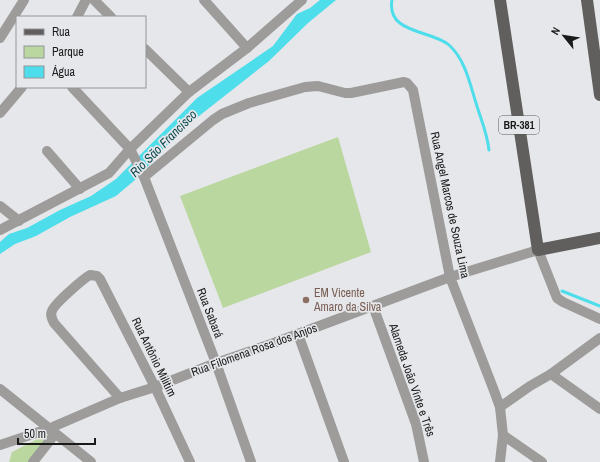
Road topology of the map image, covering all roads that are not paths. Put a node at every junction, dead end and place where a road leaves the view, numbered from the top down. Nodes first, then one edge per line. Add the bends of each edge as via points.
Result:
1 (24, 0) edge
2 (86, 0) edge
3 (94, 0) edge
4 (204, 0) edge
5 (302, 0) edge
6 (500, 0) edge
7 (587, 0) edge
8 (78, 16) edge
9 (110, 16) edge
10 (0, 38) edge
11 (247, 48) junction
12 (146, 50) edge
13 (21, 88) edge
14 (73, 88) edge
15 (189, 92) junction
16 (600, 95) edge
17 (0, 113) edge
18 (47, 151) dead end
19 (132, 152) junction
20 (143, 176) junction
21 (80, 189) junction
22 (0, 206) edge
23 (19, 221) junction
24 (0, 230) edge
25 (600, 238) edge
26 (538, 250) junction
27 (450, 277) junction
28 (373, 306) junction
29 (600, 319) edge
30 (298, 334) junction
31 (600, 338) edge
32 (216, 364) junction
33 (551, 374) junction
34 (155, 387) junction
35 (0, 389) edge
36 (120, 398) junction
37 (500, 407) junction
38 (600, 409) edge
39 (51, 431) junction
40 (503, 435) junction
41 (0, 445) edge
42 (33, 462) edge
43 (91, 462) edge
44 (190, 462) edge
45 (251, 462) edge
46 (344, 462) edge
47 (424, 462) edge
48 (500, 462) edge
49 (542, 462) edge

1 - 10 street
2 - 8 street
3 - 9 street
4 - 11 street
5 - 11 street
6 - 26 main road, BR-381
7 - 16 main road
11 - 15 street
12 - 15 street
13 - 17 street
14 - 19 street, Rua Sabará
15 - 19 street
18 - 21 street
19 - 20 street, Rua Sabará
19 - 21 street via 110,173
20 - 27 street, Rua Angel Marcos de Souza Lima via 213,120 248,103 312,86 352,93 404,82 413,90
20 - 32 street, Rua Sabará
21 - 23 street
22 - 23 street
23 - 24 street
25 - 26 main road, Rua Filomena Rosa dos Anjos
26 - 27 street, Rua Filomena Rosa dos Anjos
26 - 29 street via 557,298
27 - 28 street, Rua Filomena Rosa dos Anjos
27 - 37 street, Rua Angel Marcos de Souza Lima
28 - 30 street, Rua Filomena Rosa dos Anjos
28 - 47 street, Alameda João Vinte e Três via 416,424
30 - 32 street, Rua Filomena Rosa dos Anjos
30 - 46 street
31 - 33 street
32 - 34 street, Rua Filomena Rosa dos Anjos
32 - 45 street, Rua Sabará
33 - 37 street
33 - 38 street
34 - 36 street, Rua Filomena Rosa dos Anjos
34 - 36 street, Rua Antônio Militim via 100,279 93,275 86,277 54,307 51,315 54,323
34 - 44 street, Rua Antônio Militim
35 - 39 street
36 - 39 street, Rua Filomena Rosa dos Anjos
37 - 40 street, Rua Angel Marcos de Souza Lima
39 - 41 street, Rua Filomena Rosa dos Anjos
39 - 42 street
39 - 43 street
40 - 48 street, Rua Angel Marcos de Souza Lima
40 - 49 street

